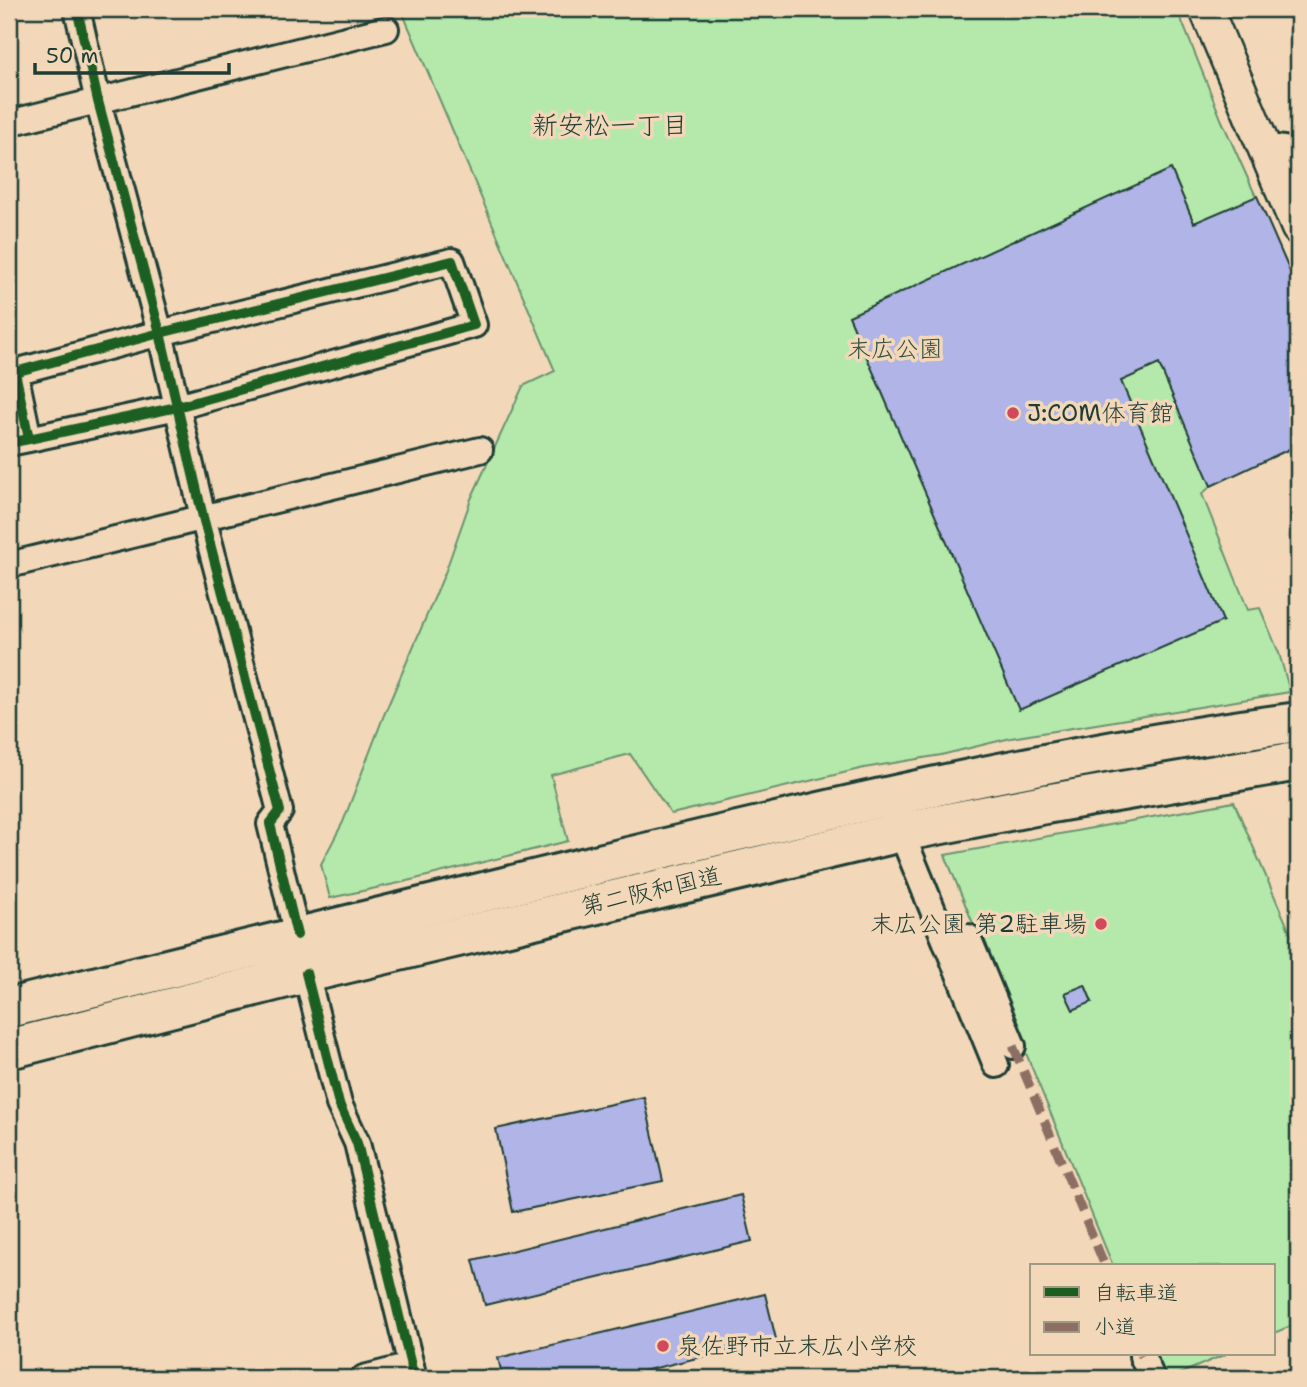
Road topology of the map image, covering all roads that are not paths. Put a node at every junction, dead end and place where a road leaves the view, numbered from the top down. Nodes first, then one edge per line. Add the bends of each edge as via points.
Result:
1 (77, 9) edge
2 (1206, 9) edge
3 (386, 29) dead end
4 (98, 101) junction
5 (9, 124) edge
6 (1264, 146) junction
7 (1298, 151) edge
8 (1298, 228) edge
9 (160, 333) junction
10 (177, 407) junction
11 (19, 441) edge
12 (480, 450) dead end
13 (203, 517) junction
14 (9, 565) edge
15 (1298, 722) edge
16 (1298, 761) edge
17 (901, 832) junction
18 (297, 935) junction
19 (947, 945) junction
20 (306, 973) junction
21 (9, 1008) edge
22 (1013, 1045) dead end
23 (9, 1049) edge
24 (996, 1065) dead end
25 (413, 1372) edge
26 (363, 1378) edge

1 - 4 street
2 - 6 street
3 - 4 street
4 - 5 street
4 - 9 street
6 - 7 street
6 - 8 street
9 - 10 street
9 - 10 street via 452,261 474,325
9 - 11 street via 15,372
10 - 11 street
10 - 13 street
12 - 13 street
13 - 14 street
13 - 18 street via 280,811 270,824
15 - 18 highway, 第二阪和国道 via 1226,731 884,796
16 - 17 highway, 第二阪和国道
17 - 19 street
17 - 20 highway, 第二阪和国道
18 - 21 highway, 第二阪和国道
19 - 22 street via 968,937
19 - 24 street
20 - 23 highway, 第二阪和国道
20 - 25 street via 339,1104 357,1143
25 - 26 street

